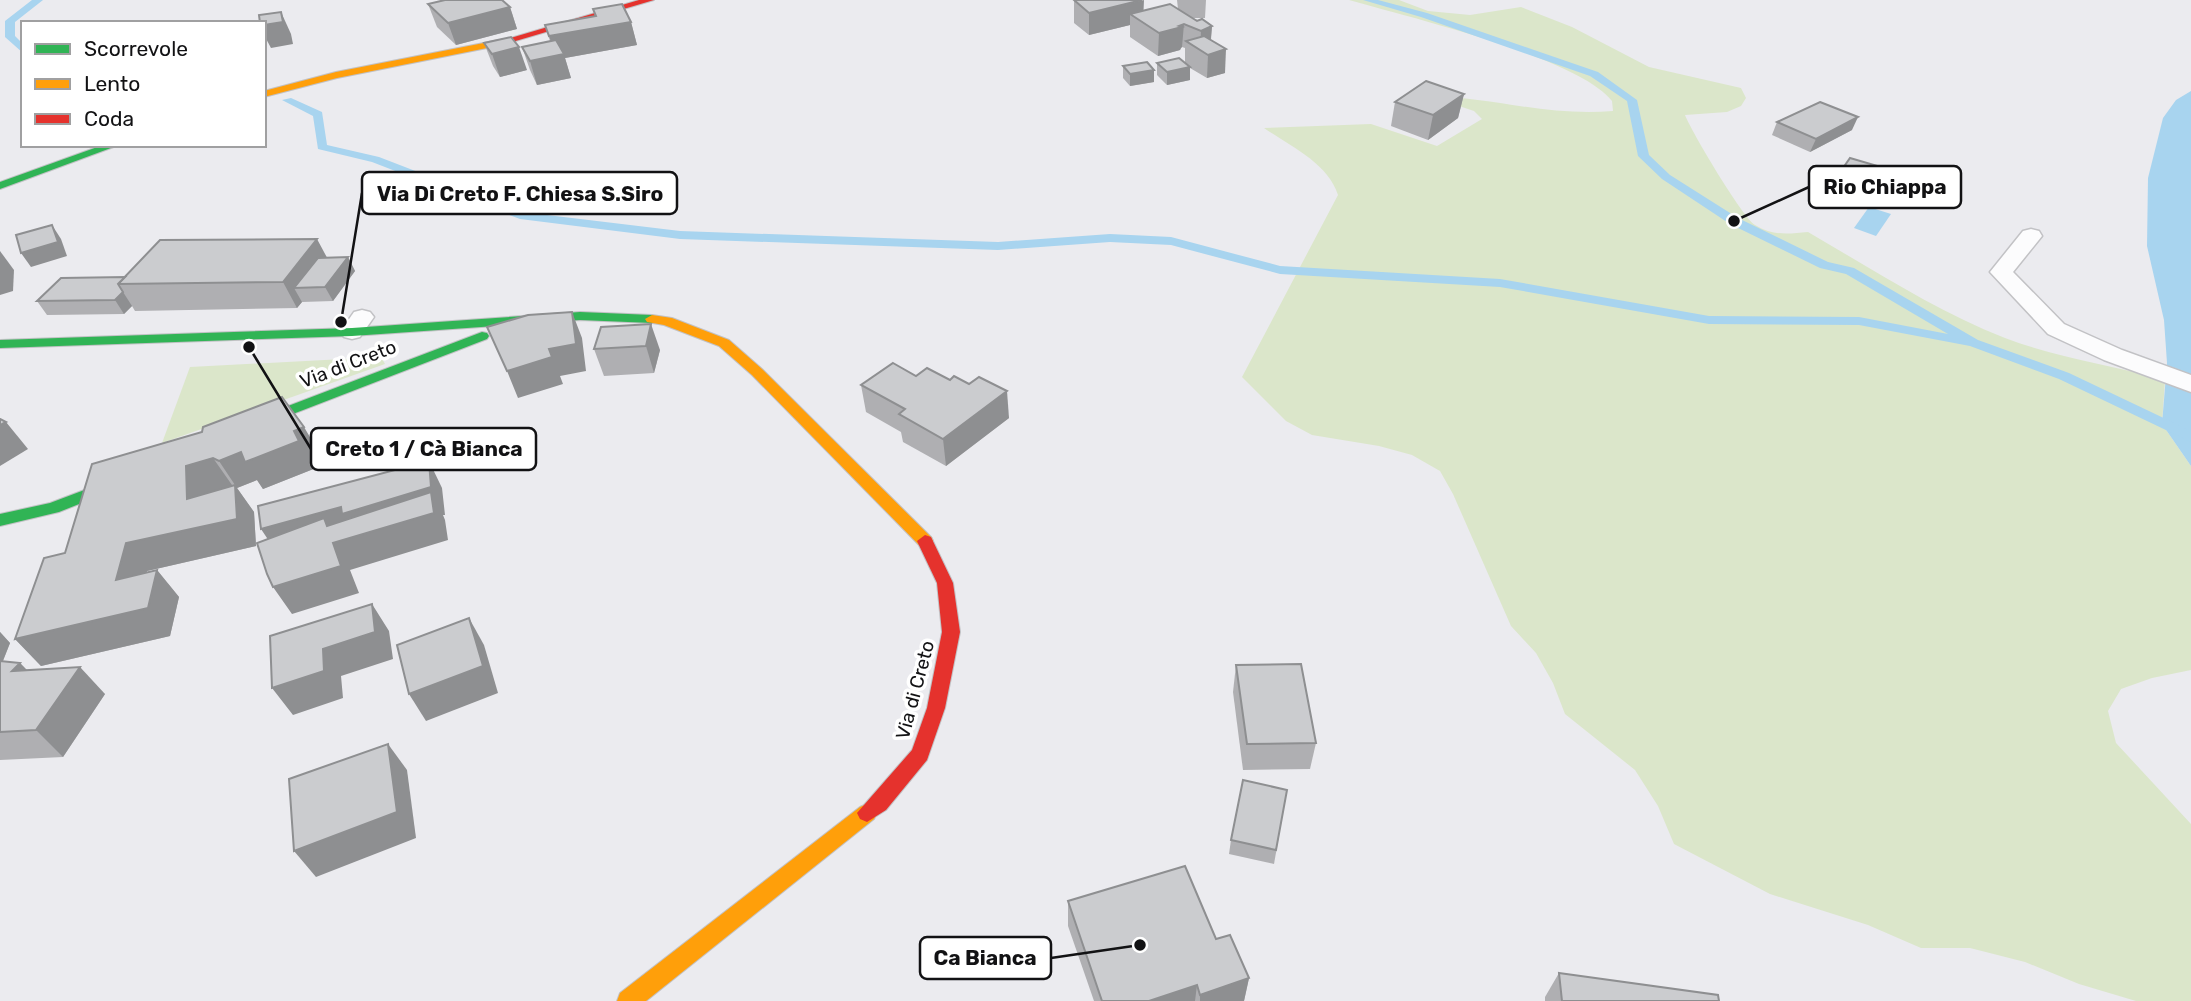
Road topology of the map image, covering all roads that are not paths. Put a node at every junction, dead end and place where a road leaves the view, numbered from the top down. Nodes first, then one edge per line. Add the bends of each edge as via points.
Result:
1 (649, 0) edge
2 (266, 93) edge
3 (108, 147) edge
4 (0, 186) edge
5 (2031, 236) dead end
6 (517, 323) junction
7 (0, 344) edge
8 (2191, 384) edge
9 (228, 435) edge
10 (153, 467) edge
11 (0, 520) edge
12 (628, 1001) edge

1 - 2 main road via 529,36 320,78
3 - 4 main road
5 - 8 lane via 2001,272 2056,329
6 - 7 main road, Via di Creto via 357,324
6 - 9 main road, Via di Creto
6 - 12 main road, Via di Creto via 631,316 667,321 724,343 923,540 945,583 951,632 936,708 920,754 879,804
10 - 11 main road via 53,508

